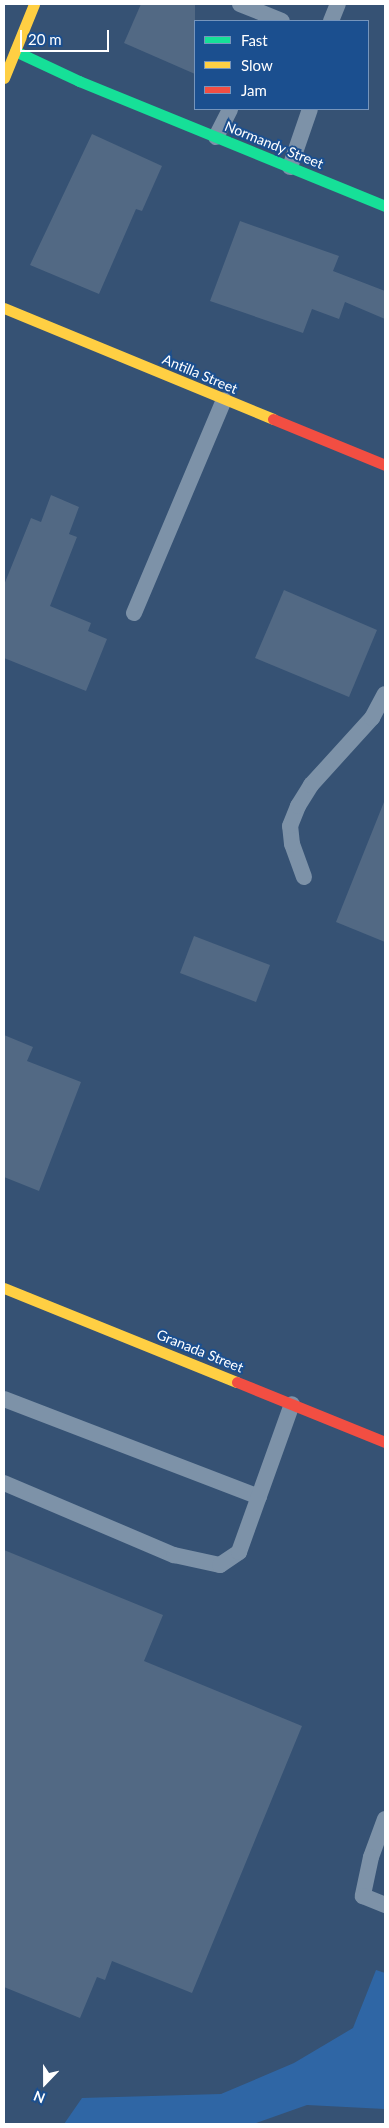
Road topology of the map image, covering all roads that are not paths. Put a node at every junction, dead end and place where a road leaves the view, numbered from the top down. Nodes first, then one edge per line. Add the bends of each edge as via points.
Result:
1 (34, 4) edge
2 (240, 4) edge
3 (338, 4) edge
4 (280, 20) edge
5 (331, 20) edge
6 (9, 48) edge
7 (4, 78) edge
8 (230, 110) edge
9 (310, 110) edge
10 (216, 137) junction
11 (290, 167) junction
12 (385, 206) edge
13 (4, 308) edge
14 (224, 400) junction
15 (385, 465) edge
16 (134, 613) dead end
17 (385, 694) edge
18 (304, 877) dead end
19 (4, 1288) edge
20 (4, 1399) edge
21 (292, 1404) junction
22 (385, 1442) edge
23 (4, 1483) edge
24 (259, 1497) junction
25 (385, 1819) edge
26 (385, 1905) edge

1 - 6 street
2 - 4 lane
3 - 5 lane
6 - 7 street
6 - 10 street, Normandy Street via 79,81
8 - 10 lane
9 - 11 lane
10 - 11 street, Normandy Street
11 - 12 street, Normandy Street
13 - 14 street, Antilla Street
14 - 15 street, Antilla Street
14 - 16 lane
17 - 18 lane via 372,718 311,785 298,806 290,826
19 - 21 street, Granada Street
20 - 24 lane
21 - 22 street, Granada Street
21 - 24 lane
23 - 24 lane via 174,1554 220,1565 240,1552
25 - 26 lane via 371,1857 363,1896

